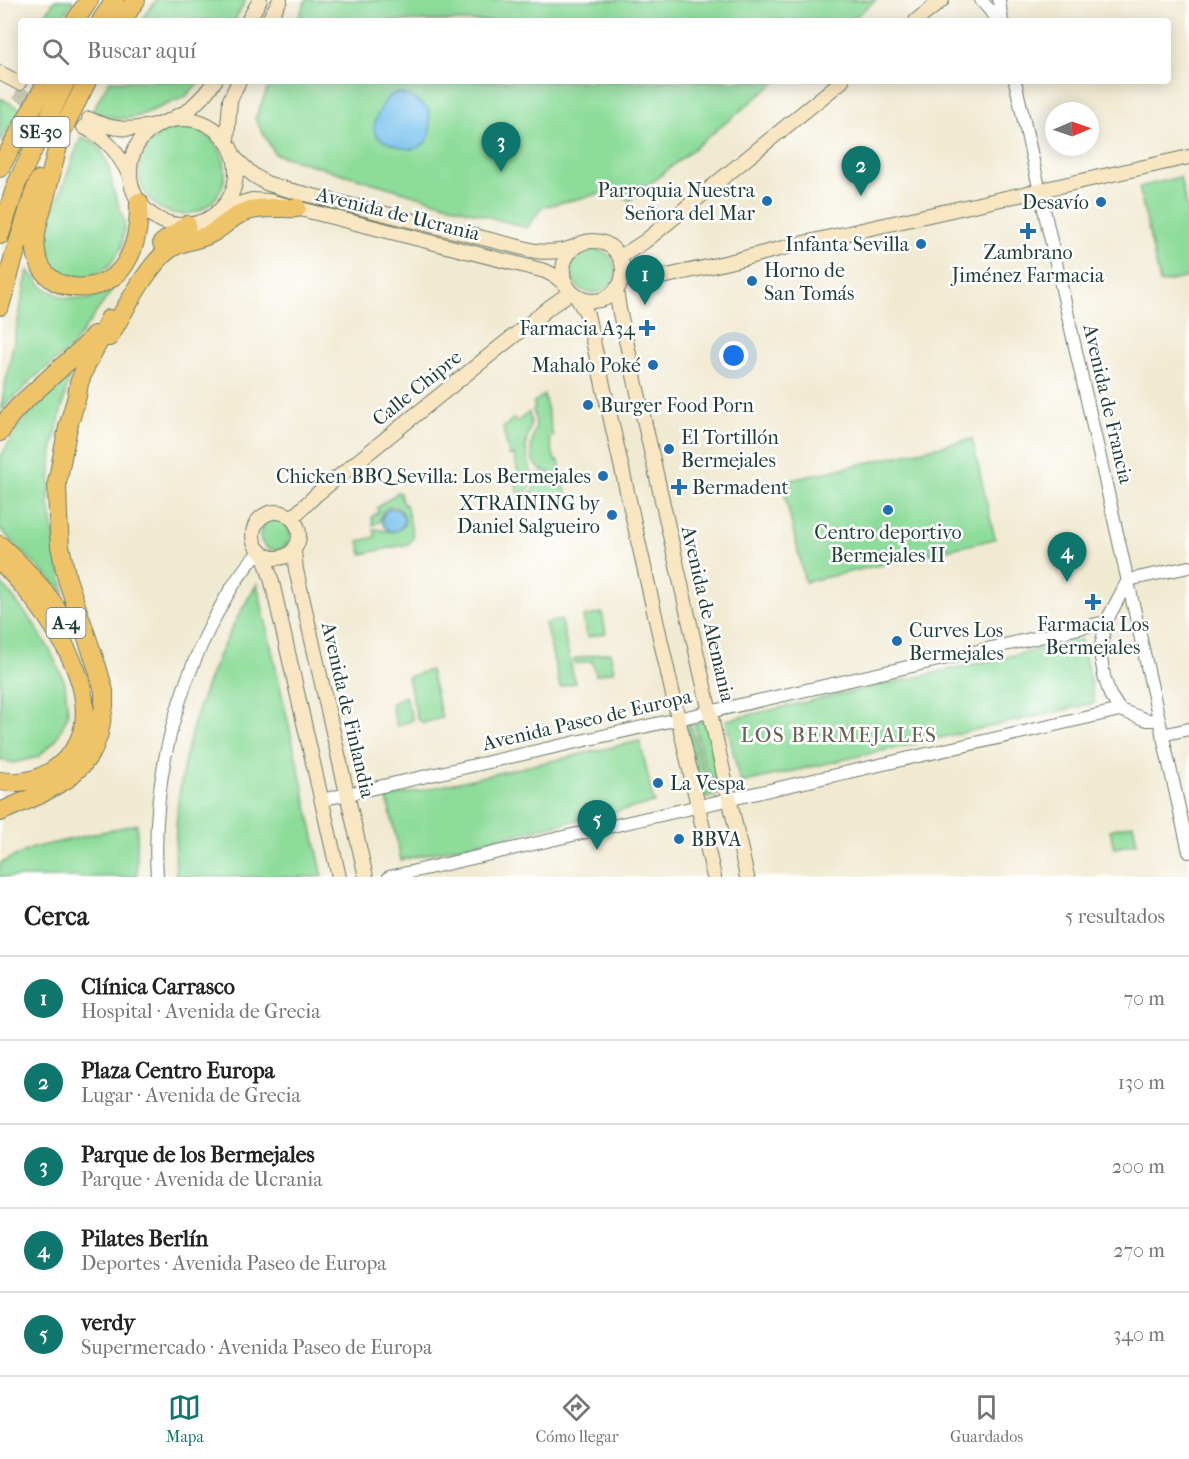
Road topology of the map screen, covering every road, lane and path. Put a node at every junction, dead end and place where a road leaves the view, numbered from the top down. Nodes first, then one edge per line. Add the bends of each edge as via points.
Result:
1 (89, 0) edge
2 (95, 0) edge
3 (115, 0) edge
4 (136, 0) edge
5 (260, 0) edge
6 (280, 0) edge
7 (942, 0) edge
8 (982, 0) edge
9 (993, 0) edge
10 (999, 0) edge
11 (77, 18) edge
12 (84, 18) edge
13 (104, 18) edge
14 (124, 18) edge
15 (250, 18) edge
16 (270, 18) edge
17 (920, 18) edge
18 (997, 18) edge
19 (1000, 18) edge
20 (0, 73) edge
21 (18, 82) tunnel mouth
22 (0, 84) edge
23 (45, 84) edge
24 (65, 84) edge
25 (85, 84) edge
26 (213, 84) edge
27 (238, 84) edge
28 (838, 84) edge
29 (1016, 84) edge
30 (24, 85) edge
31 (163, 122) junction
32 (62, 130) junction
33 (226, 141) junction
34 (0, 151) edge
35 (234, 157) junction
36 (1189, 157) edge
37 (0, 168) edge
38 (130, 174) junction
39 (17, 183) junction
40 (1040, 190) junction
41 (139, 202) junction
42 (297, 208) junction
43 (217, 212) junction
44 (0, 222) edge
45 (187, 225) junction
46 (0, 235) edge
47 (574, 247) junction
48 (620, 257) junction
49 (619, 284) junction
50 (571, 291) junction
51 (0, 306) edge
52 (109, 319) junction
53 (77, 396) junction
54 (0, 432) edge
55 (292, 518) junction
56 (0, 545) edge
57 (294, 551) junction
58 (261, 554) junction
59 (0, 561) edge
60 (1189, 567) edge
61 (0, 569) edge
62 (1128, 580) junction
63 (1106, 622) junction
64 (1120, 710) junction
65 (710, 712) junction
66 (101, 719) junction
67 (678, 719) junction
68 (1159, 720) junction
69 (1189, 729) edge
70 (1162, 735) junction
71 (0, 775) edge
72 (0, 781) edge
73 (347, 793) junction
74 (730, 799) junction
75 (321, 800) junction
76 (698, 807) junction
77 (0, 812) edge
78 (1189, 852) edge
79 (157, 877) edge
80 (339, 877) edge
81 (366, 877) edge
82 (389, 877) edge
83 (714, 877) edge
84 (747, 877) edge

1 - 11 highway
2 - 12 highway
3 - 13 highway
4 - 14 highway
5 - 15 main road
6 - 16 main road
7 - 17 main road
8 - 9 street
8 - 18 street
10 - 19 street
20 - 21 main road
22 - 30 main road
23 - 37 highway
24 - 39 highway, SE-30
25 - 32 highway, SE-30
26 - 31 main road via 188,111
27 - 33 main road via 230,100
28 - 48 main road via 644,242
29 - 40 street, Avenida de Francia
30 - 34 highway
31 - 33 main road via 185,118 201,122
31 - 38 main road via 136,146
31 - 38 main road via 141,129 86,123 118,154
32 - 41 highway via 36,230 36,255 46,274 55,282 86,288 116,275 135,244
32 - 51 highway, SE-30 via 34,193
33 - 35 main road
35 - 43 main road via 234,187
35 - 47 main road, Avenida de Ucrania via 266,183 285,189 535,251 560,252
36 - 40 main road
38 - 41 main road
39 - 44 highway
39 - 46 highway, SE-30
40 - 49 main road via 722,265
40 - 62 street, Avenida de Francia
41 - 45 main road via 160,220
42 - 43 main road, Avenida de Ucrania via 252,200
42 - 50 main road, Avenida de Ucrania via 545,271
42 - 53 highway via 238,214 210,235 187,241 163,254 128,305
43 - 45 main road
45 - 52 highway via 155,249
47 - 48 main road via 586,241 599,241
47 - 50 main road via 563,265 564,279
48 - 49 main road
49 - 50 main road via 606,297 594,301
49 - 65 main road, Avenida de Alemania via 621,317
50 - 55 main road, Calle Chipre
50 - 67 main road via 585,309
52 - 53 highway via 86,365
52 - 54 highway via 21,404
53 - 66 highway via 57,483 60,546 104,691
55 - 57 main road via 299,535
55 - 58 main road via 272,512 257,520 252,537
56 - 66 highway, A-4 via 51,598 63,618 87,664
57 - 58 main road via 279,559
57 - 73 main road, Avenida de Finlandia
58 - 75 main road via 272,582
58 - 79 street via 240,573 217,613 181,696 160,792
59 - 72 highway via 48,616 63,643 80,685 85,715 78,741 57,768 46,776 20,783
60 - 62 street
61 - 71 highway via 30,601 59,647 78,702 77,728 62,756 34,774
62 - 63 street
62 - 68 street, Avenida de Francia
63 - 64 street via 1100,652 1110,695
63 - 65 street, Avenida Paseo de Europa
64 - 68 street
64 - 74 street
65 - 67 street, Avenida Paseo de Europa
65 - 74 main road, Avenida de Alemania
66 - 77 highway, A-4 via 93,750 75,772 39,795
67 - 73 street, Avenida Paseo de Europa
67 - 76 main road
68 - 70 street, Avenida de Francia
69 - 70 street
70 - 78 street, Avenida de Francia
73 - 75 street, Avenida Paseo de Europa
73 - 81 main road, Avenida de Finlandia
74 - 76 street
74 - 84 main road, Avenida de Alemania
75 - 80 main road
76 - 82 street
76 - 83 main road

